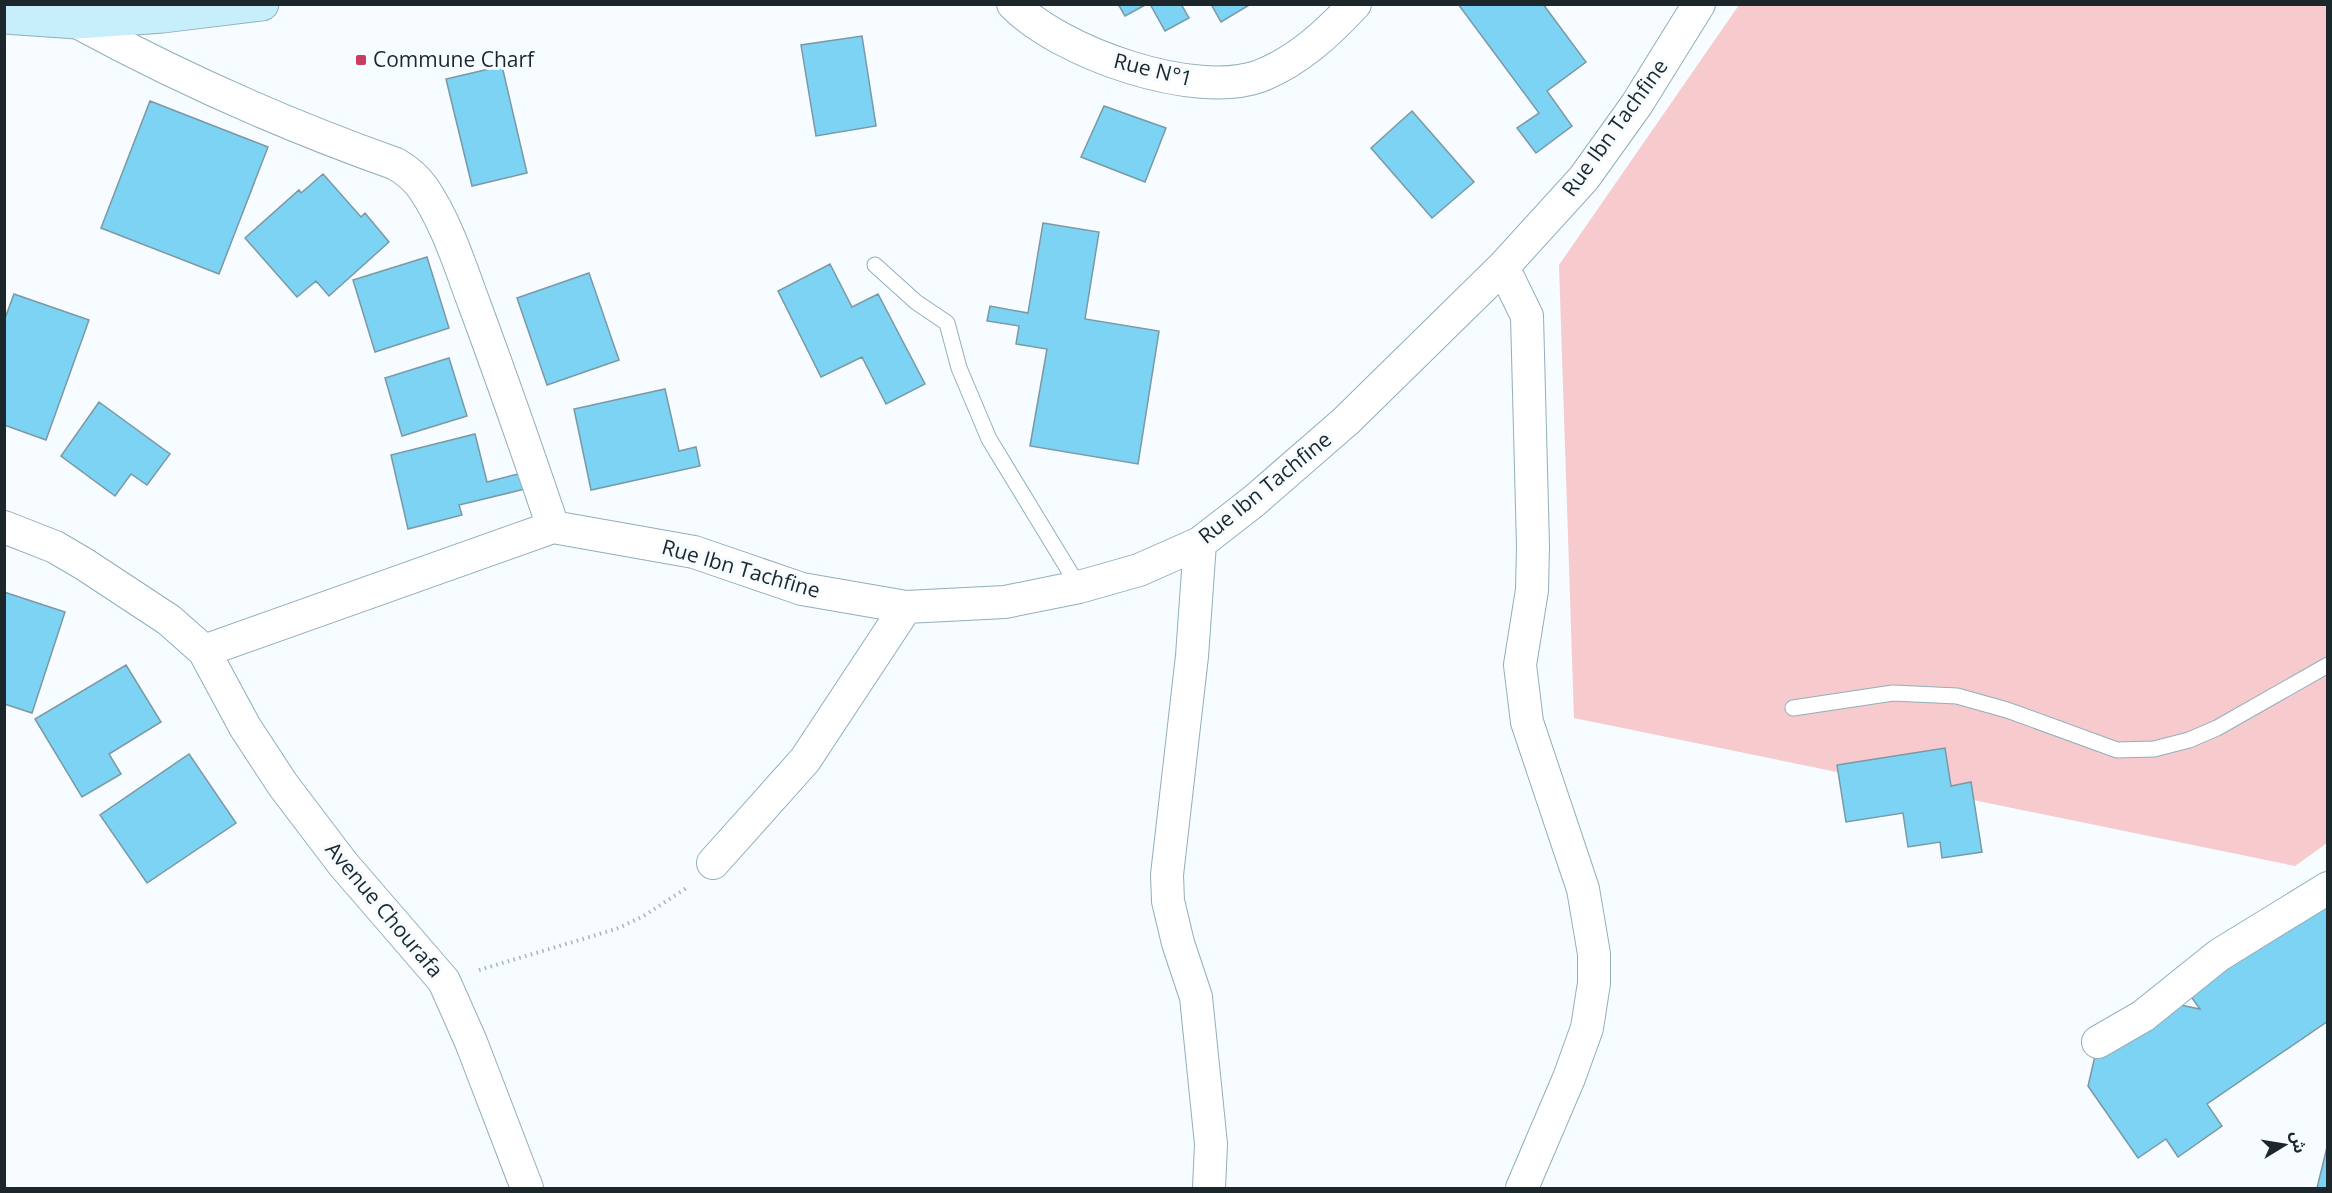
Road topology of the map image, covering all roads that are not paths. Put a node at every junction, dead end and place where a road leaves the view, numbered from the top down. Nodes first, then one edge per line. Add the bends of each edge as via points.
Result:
1 (262, 4) edge
2 (1013, 4) edge
3 (1355, 4) edge
4 (1700, 4) edge
5 (162, 10) edge
6 (4, 17) edge
7 (77, 22) junction
8 (875, 265) dead end
9 (1503, 267) junction
10 (4, 527) edge
11 (553, 527) junction
12 (1200, 543) junction
13 (1079, 586) junction
14 (906, 607) junction
15 (204, 651) junction
16 (2328, 665) edge
17 (1793, 708) dead end
18 (713, 863) road end
19 (2328, 888) edge
20 (2098, 1042) dead end
21 (527, 1188) edge
22 (1209, 1188) edge
23 (1522, 1188) edge

1 - 5 street
2 - 3 street, Rue N°1 via 1054,36 1131,68 1195,82 1235,82 1260,76 1287,62 1323,38
4 - 9 street, Rue Ibn Tachfine via 1584,178
5 - 7 street
6 - 7 street
7 - 11 street via 189,81 396,164 422,186 447,234
8 - 13 lane via 916,302 947,323 959,368 989,439
9 - 12 street, Rue Ibn Tachfine via 1346,421
9 - 23 street via 1527,315 1533,546 1532,590 1520,665 1527,722 1583,889 1594,954 1587,1028
10 - 15 street via 84,564 169,620
11 - 14 street, Rue Ibn Tachfine via 694,552 802,589
11 - 15 street, Rue Ibn Tachfine
12 - 13 street, Rue Ibn Tachfine via 1139,570
12 - 22 street via 1192,656 1167,875 1168,901 1196,997 1211,1144
13 - 14 street, Rue Ibn Tachfine via 1005,602
14 - 18 street via 805,760
15 - 21 street, Avenue Chourafa via 245,727 284,785 344,864 444,981
16 - 17 lane via 2217,729 2154,749 2117,750 1957,696 1893,693
19 - 20 street via 2219,955 2143,1016

